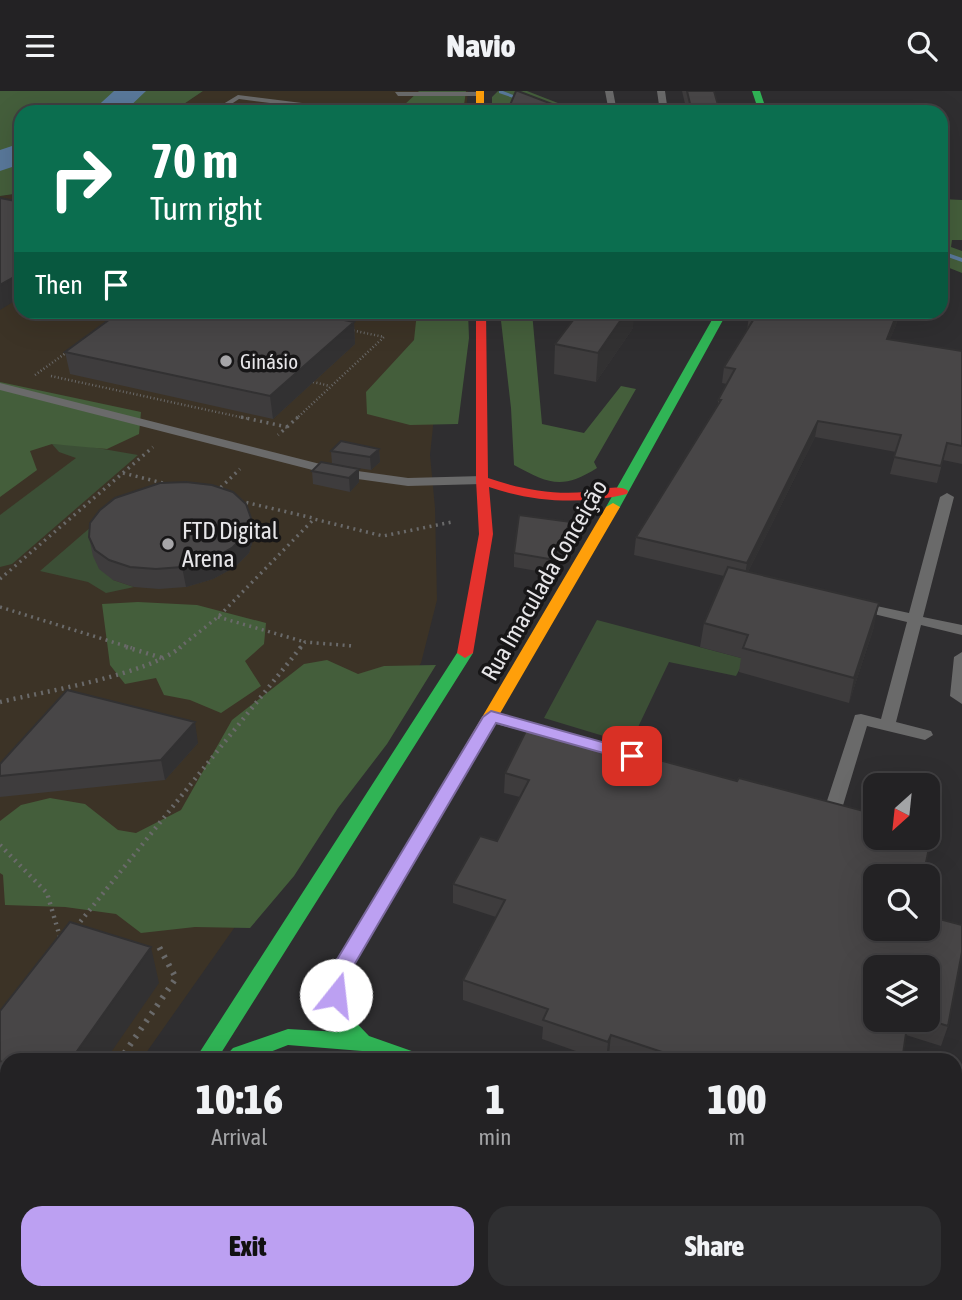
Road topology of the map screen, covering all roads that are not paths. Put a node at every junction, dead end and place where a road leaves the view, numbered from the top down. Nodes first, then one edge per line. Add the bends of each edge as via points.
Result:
1 (480, 92) edge
2 (399, 93) edge
3 (225, 105) edge
4 (306, 105) edge
5 (383, 105) edge
6 (481, 319) edge
7 (719, 319) edge
8 (0, 386) edge
9 (482, 480) junction
10 (622, 491) junction
11 (947, 497) dead end
12 (845, 603) edge
13 (915, 618) junction
14 (962, 630) edge
15 (962, 657) edge
16 (962, 699) edge
17 (491, 717) junction
18 (887, 725) junction
19 (925, 734) dead end
20 (568, 739) edge
21 (806, 805) edge
22 (362, 1042) junction
23 (209, 1053) edge
24 (250, 1053) edge
25 (393, 1053) edge

1 - 2 lane
2 - 5 lane
3 - 4 lane via 238,97
6 - 9 main road
7 - 10 main road, Rua Imaculada Conceição
8 - 9 lane via 336,472 408,482
9 - 10 main road via 514,492 552,498 588,498
9 - 23 main road, Rua Imaculada Conceição via 486,534 466,652
10 - 17 main road, Rua Imaculada Conceição
11 - 13 lane
12 - 13 lane
13 - 14 lane
13 - 18 lane
15 - 16 lane via 958,696
17 - 20 lane
17 - 22 main road, Rua Imaculada Conceição via 337,976 335,1014
18 - 19 lane
18 - 21 lane via 861,719 832,812
22 - 24 main road via 288,1037
22 - 25 main road

